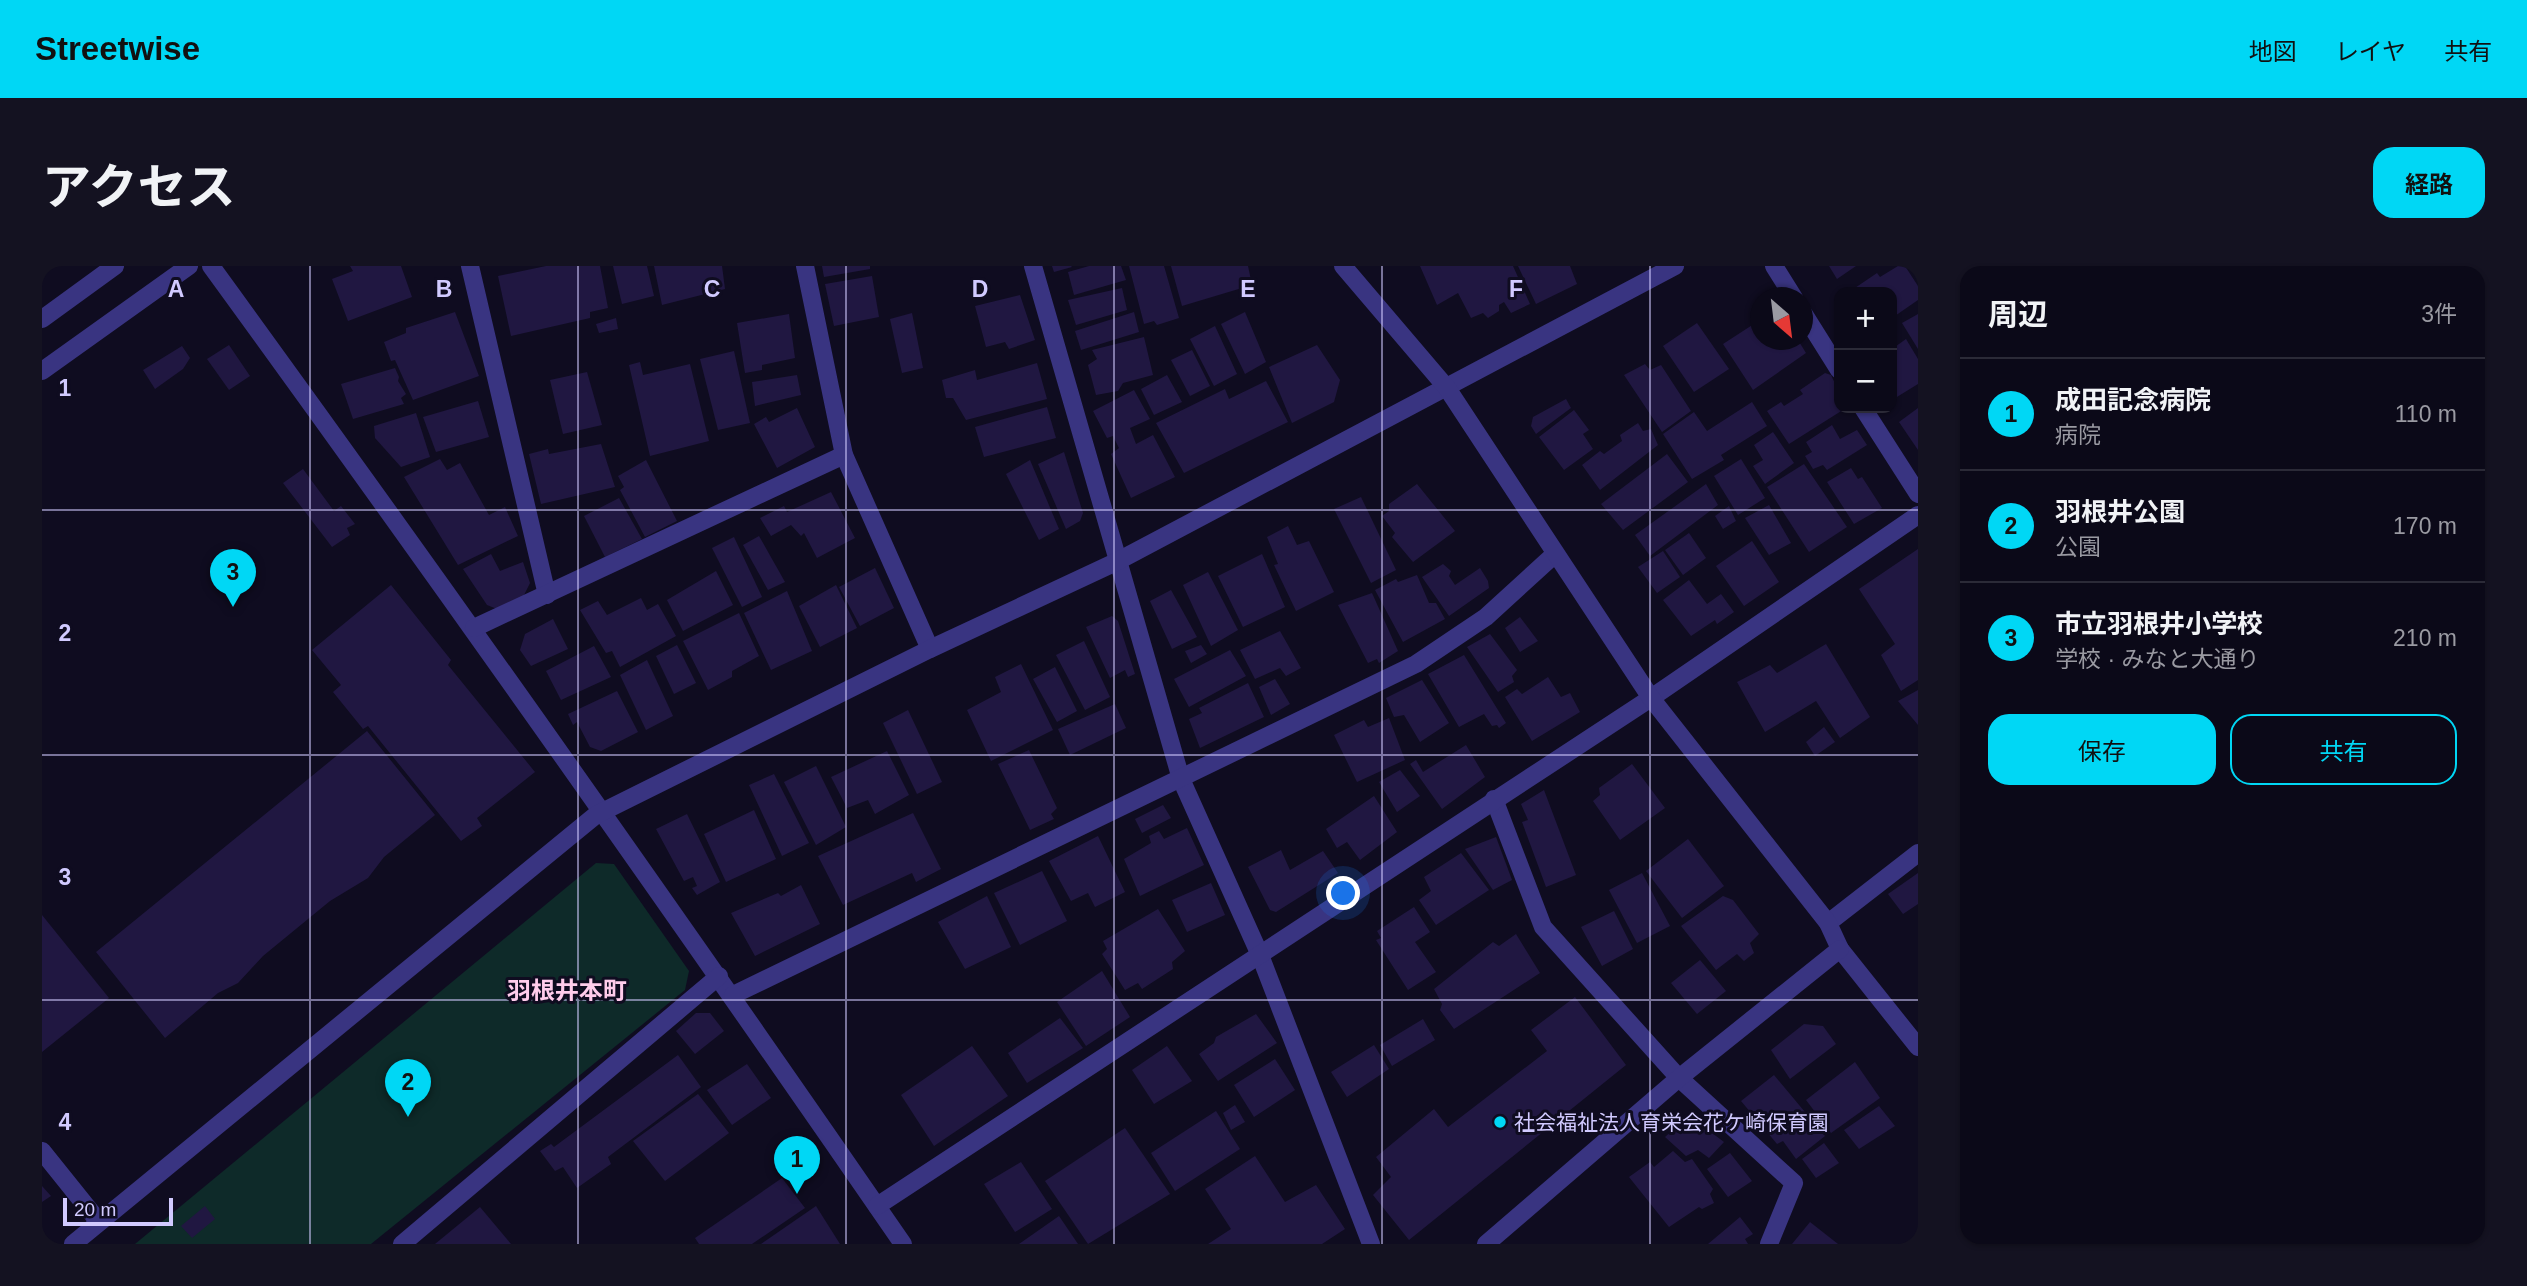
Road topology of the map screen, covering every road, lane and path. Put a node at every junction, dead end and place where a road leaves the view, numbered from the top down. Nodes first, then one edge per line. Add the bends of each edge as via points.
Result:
1 (115, 266) edge
2 (189, 266) edge
3 (211, 266) edge
4 (470, 266) edge
5 (805, 266) edge
6 (1033, 266) edge
7 (1343, 266) edge
8 (1675, 266) edge
9 (1774, 266) edge
10 (1787, 287) edge
11 (42, 319) edge
12 (1813, 329) edge
13 (1834, 362) edge
14 (42, 372) edge
15 (1447, 388) junction
16 (1866, 413) edge
17 (844, 455) junction
18 (1918, 494) edge
19 (1918, 515) edge
20 (1555, 554) junction
21 (1116, 562) junction
22 (547, 595) junction
23 (474, 628) junction
24 (930, 649) junction
25 (1651, 698) junction
26 (1181, 779) junction
27 (1494, 799) junction
28 (602, 811) junction
29 (1918, 853) edge
30 (1828, 923) junction
31 (1840, 949) junction
32 (1261, 955) junction
33 (719, 976) junction
34 (733, 995) junction
35 (1918, 1047) edge
36 (1679, 1078) junction
37 (42, 1151) edge
38 (877, 1206) junction
39 (99, 1222) junction
40 (73, 1244) edge
41 (402, 1244) edge
42 (903, 1244) edge
43 (1371, 1244) edge
44 (1486, 1244) edge
45 (1769, 1244) edge

1 - 11 street
2 - 14 street
3 - 23 street
4 - 22 street
5 - 17 street
6 - 21 street
7 - 15 street
8 - 15 street
9 - 10 street
12 - 13 street
15 - 20 street
15 - 21 street
16 - 18 street
17 - 22 street
17 - 24 street
19 - 25 street
20 - 25 street
20 - 26 street via 1486,617 1416,664
21 - 24 street
21 - 26 street
22 - 23 street
23 - 28 street
24 - 28 street
25 - 27 street
25 - 30 street
26 - 32 street
26 - 34 street
27 - 32 street
27 - 36 street via 1544,927
28 - 33 street
28 - 39 street
29 - 30 street
30 - 31 street
31 - 35 street
31 - 36 street
32 - 38 street
32 - 43 street
33 - 34 street
33 - 41 street
34 - 38 street
36 - 44 street
36 - 45 street via 1794,1184
37 - 39 street
38 - 42 street
39 - 40 street

